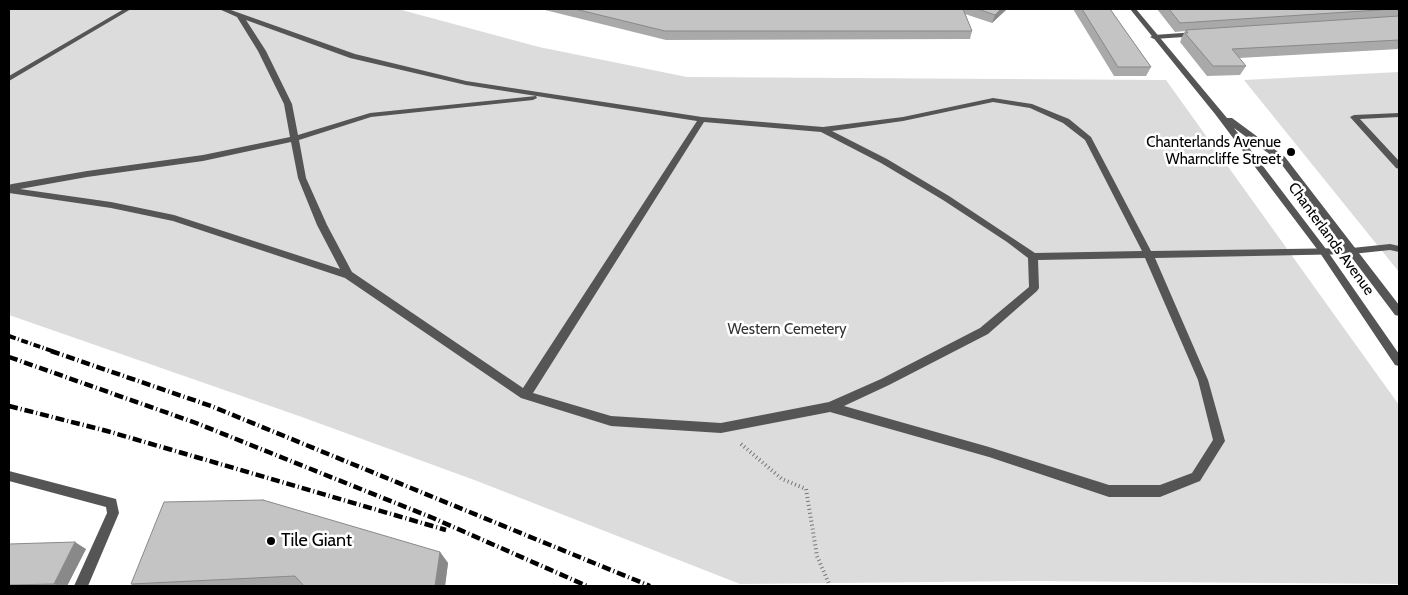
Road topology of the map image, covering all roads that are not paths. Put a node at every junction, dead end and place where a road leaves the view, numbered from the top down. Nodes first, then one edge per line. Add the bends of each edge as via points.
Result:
1 (128, 9) edge
2 (222, 9) edge
3 (1133, 9) edge
4 (240, 16) junction
5 (1203, 34) edge
6 (1154, 37) junction
7 (9, 79) edge
8 (549, 96) junction
9 (1218, 112) junction
10 (1399, 115) edge
11 (702, 119) junction
12 (823, 130) junction
13 (294, 139) junction
14 (1399, 166) edge
15 (9, 189) edge
16 (1399, 249) edge
17 (1323, 251) junction
18 (1352, 251) junction
19 (1148, 254) junction
20 (1032, 257) junction
21 (348, 275) junction
22 (1399, 312) edge
23 (1399, 362) edge
24 (525, 394) junction
25 (830, 407) junction
26 (9, 476) edge
27 (81, 586) edge

1 - 7 street
2 - 4 street
3 - 6 street, Chanterlands Avenue
4 - 8 street via 353,56 466,83
4 - 13 street via 262,51 288,104
5 - 6 street
6 - 9 street, Chanterlands Avenue
8 - 11 street
8 - 13 street via 370,115
9 - 17 street, Chanterlands Avenue
9 - 18 street, Chanterlands Avenue via 1282,159
10 - 14 street via 1354,117
11 - 12 street
11 - 24 street
12 - 19 street via 903,120 993,100 1032,106 1066,121 1088,139
12 - 20 street via 946,198
13 - 15 street via 203,158 87,174
13 - 21 street via 302,178
15 - 21 street via 174,218
16 - 18 street
17 - 18 street
17 - 19 street
17 - 23 street, Chanterlands Avenue
18 - 22 street, Chanterlands Avenue
19 - 20 street
19 - 25 street via 1202,380 1219,441 1196,477 1160,491 1109,491 989,452
20 - 25 street via 1034,288 984,331
21 - 24 street
24 - 25 street via 611,421 721,428
26 - 27 street via 112,503 113,513

